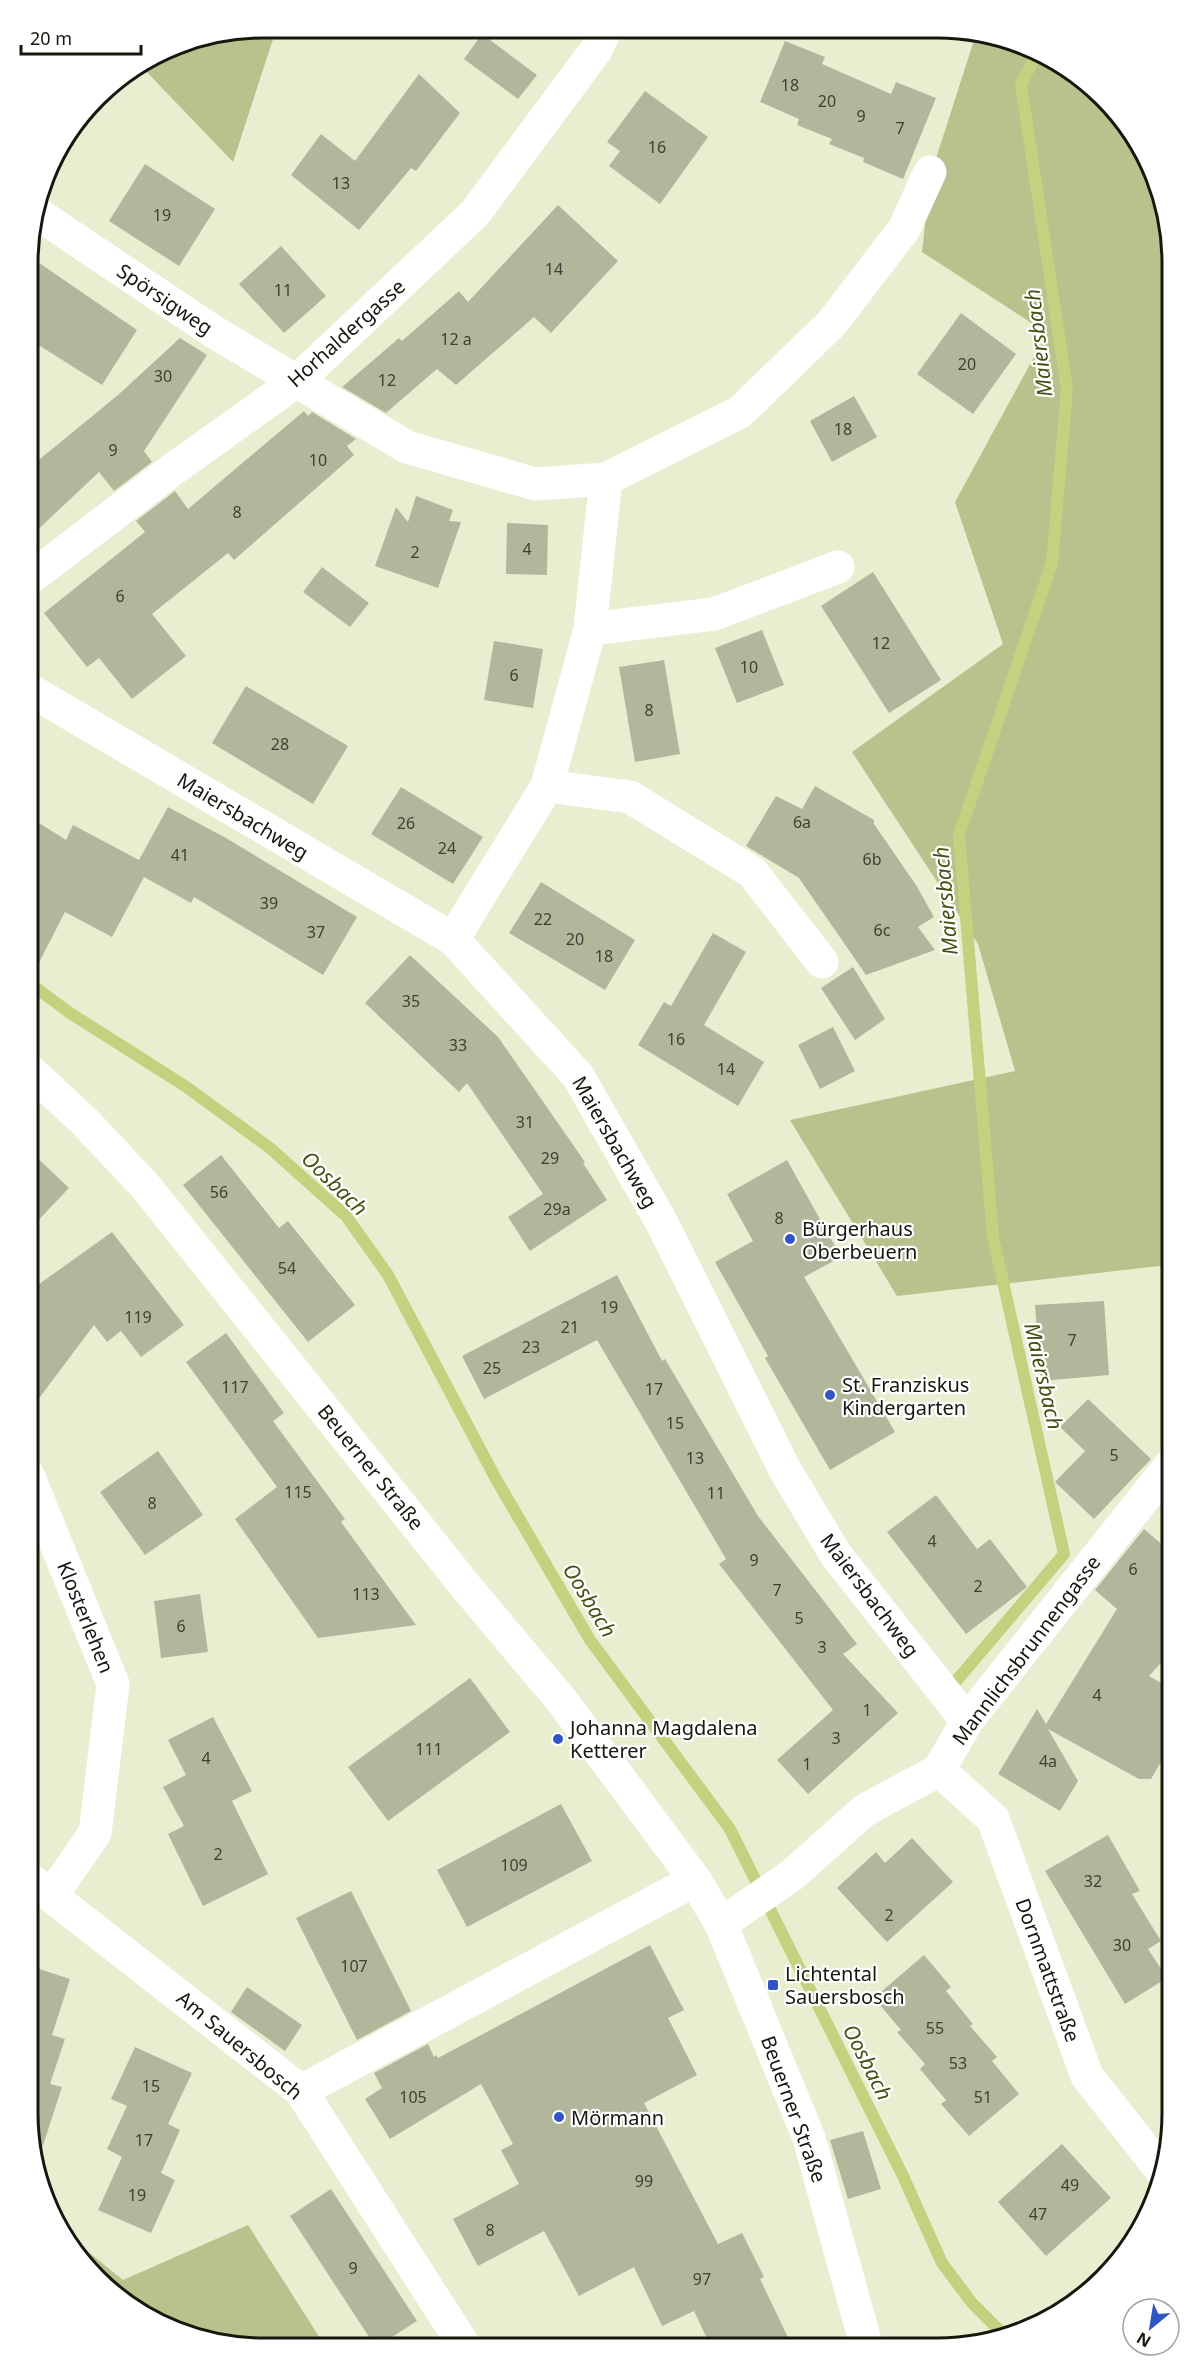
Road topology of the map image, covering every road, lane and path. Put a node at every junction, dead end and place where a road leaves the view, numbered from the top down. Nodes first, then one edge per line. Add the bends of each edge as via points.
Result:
1 (602, 38) edge
2 (930, 172) dead end
3 (42, 217) edge
4 (298, 380) junction
5 (606, 479) junction
6 (838, 567) dead end
7 (38, 572) edge
8 (590, 629) junction
9 (38, 695) edge
10 (547, 786) junction
11 (453, 939) junction
12 (822, 962) dead end
13 (38, 1078) edge
14 (1162, 1476) edge
15 (38, 1500) edge
16 (967, 1721) junction
17 (939, 1770) junction
18 (695, 1880) junction
19 (40, 1886) edge
20 (721, 1924) junction
21 (301, 2091) junction
22 (1156, 2164) edge
23 (459, 2338) edge
24 (864, 2338) edge

1 - 4 street, Horhaldergasse via 475,213
2 - 5 street via 904,229 832,323 740,412
3 - 4 street, Spörsigweg via 214,332
4 - 5 street, Spörsigweg via 407,447 535,484
4 - 7 street, Horhaldergasse
5 - 8 street
6 - 8 street via 714,614
8 - 10 street
9 - 11 street, Maiersbachweg
10 - 11 street
10 - 12 street via 630,797 752,872
11 - 16 street, Maiersbachweg via 578,1076 662,1223 785,1470 824,1536
13 - 18 street, Beuerner Straße via 146,1187 562,1701
14 - 16 street, Mannlichsbrunnengasse
15 - 19 street, Klosterlehen via 113,1684 95,1833
16 - 17 street, Mannlichsbrunnengasse
17 - 20 street via 865,1810 784,1879
17 - 22 street, Dornmattstraße via 993,1819 1087,2076
18 - 20 street, Beuerner Straße
18 - 21 street
19 - 21 street, Am Sauersbosch
20 - 24 street, Beuerner Straße via 808,2138
21 - 23 street, Am Sauersbosch

